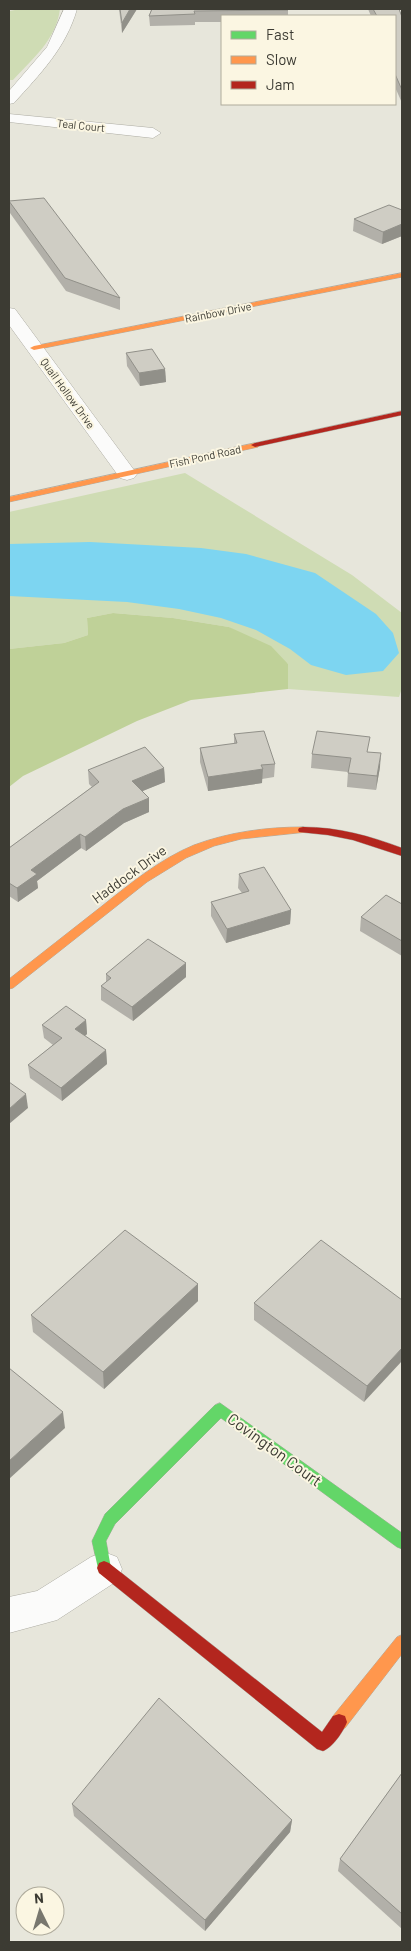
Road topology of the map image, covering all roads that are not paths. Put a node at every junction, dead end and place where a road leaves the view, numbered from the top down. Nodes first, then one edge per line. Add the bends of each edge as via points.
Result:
1 (70, 9) edge
2 (9, 100) edge
3 (9, 118) edge
4 (153, 134) dead end
5 (402, 276) edge
6 (9, 313) edge
7 (34, 348) junction
8 (402, 413) edge
9 (127, 474) junction
10 (9, 500) edge
11 (402, 852) edge
12 (9, 985) edge
13 (402, 1542) edge
14 (104, 1569) junction
15 (9, 1615) edge
16 (402, 1642) edge

1 - 2 street via 56,48
3 - 4 street, Teal Court
5 - 7 street, Rainbow Drive
6 - 7 street, Quail Hollow Drive
7 - 9 street, Quail Hollow Drive
8 - 9 street, Fish Pond Road
9 - 10 street, Fish Pond Road
11 - 12 street, Haddock Drive via 348,834 290,829 258,832 202,846 154,872
13 - 14 street, Covington Court via 220,1409 110,1518 99,1541
14 - 15 street via 44,1607
14 - 16 street via 323,1743

